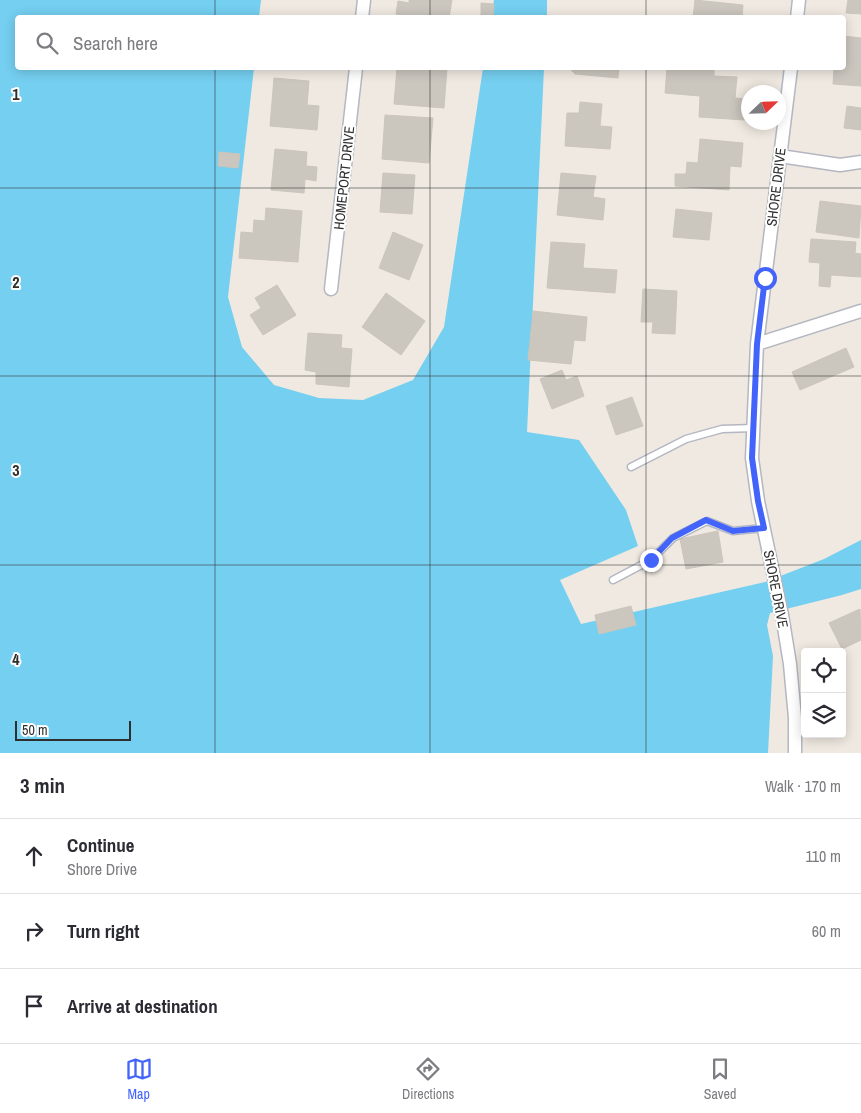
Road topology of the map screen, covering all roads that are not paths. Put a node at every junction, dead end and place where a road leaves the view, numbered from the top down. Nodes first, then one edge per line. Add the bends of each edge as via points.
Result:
1 (364, 0) edge
2 (799, 0) edge
3 (362, 15) edge
4 (797, 15) edge
5 (356, 70) edge
6 (791, 70) edge
7 (780, 156) junction
8 (861, 162) edge
9 (331, 289) dead end
10 (861, 311) edge
11 (757, 344) junction
12 (754, 428) junction
13 (631, 467) dead end
14 (764, 528) junction
15 (613, 580) dead end
16 (795, 753) edge

1 - 3 street
2 - 4 street
5 - 9 street, HOMEPORT DRIVE
6 - 7 street, SHORE DRIVE
7 - 8 street via 840,164
7 - 11 street, SHORE DRIVE
10 - 11 street
11 - 12 street, SHORE DRIVE
12 - 13 lane via 722,429 686,439
12 - 14 street, SHORE DRIVE via 752,458
14 - 15 lane via 733,531 706,520 672,538 651,560
14 - 16 street, SHORE DRIVE via 792,683

